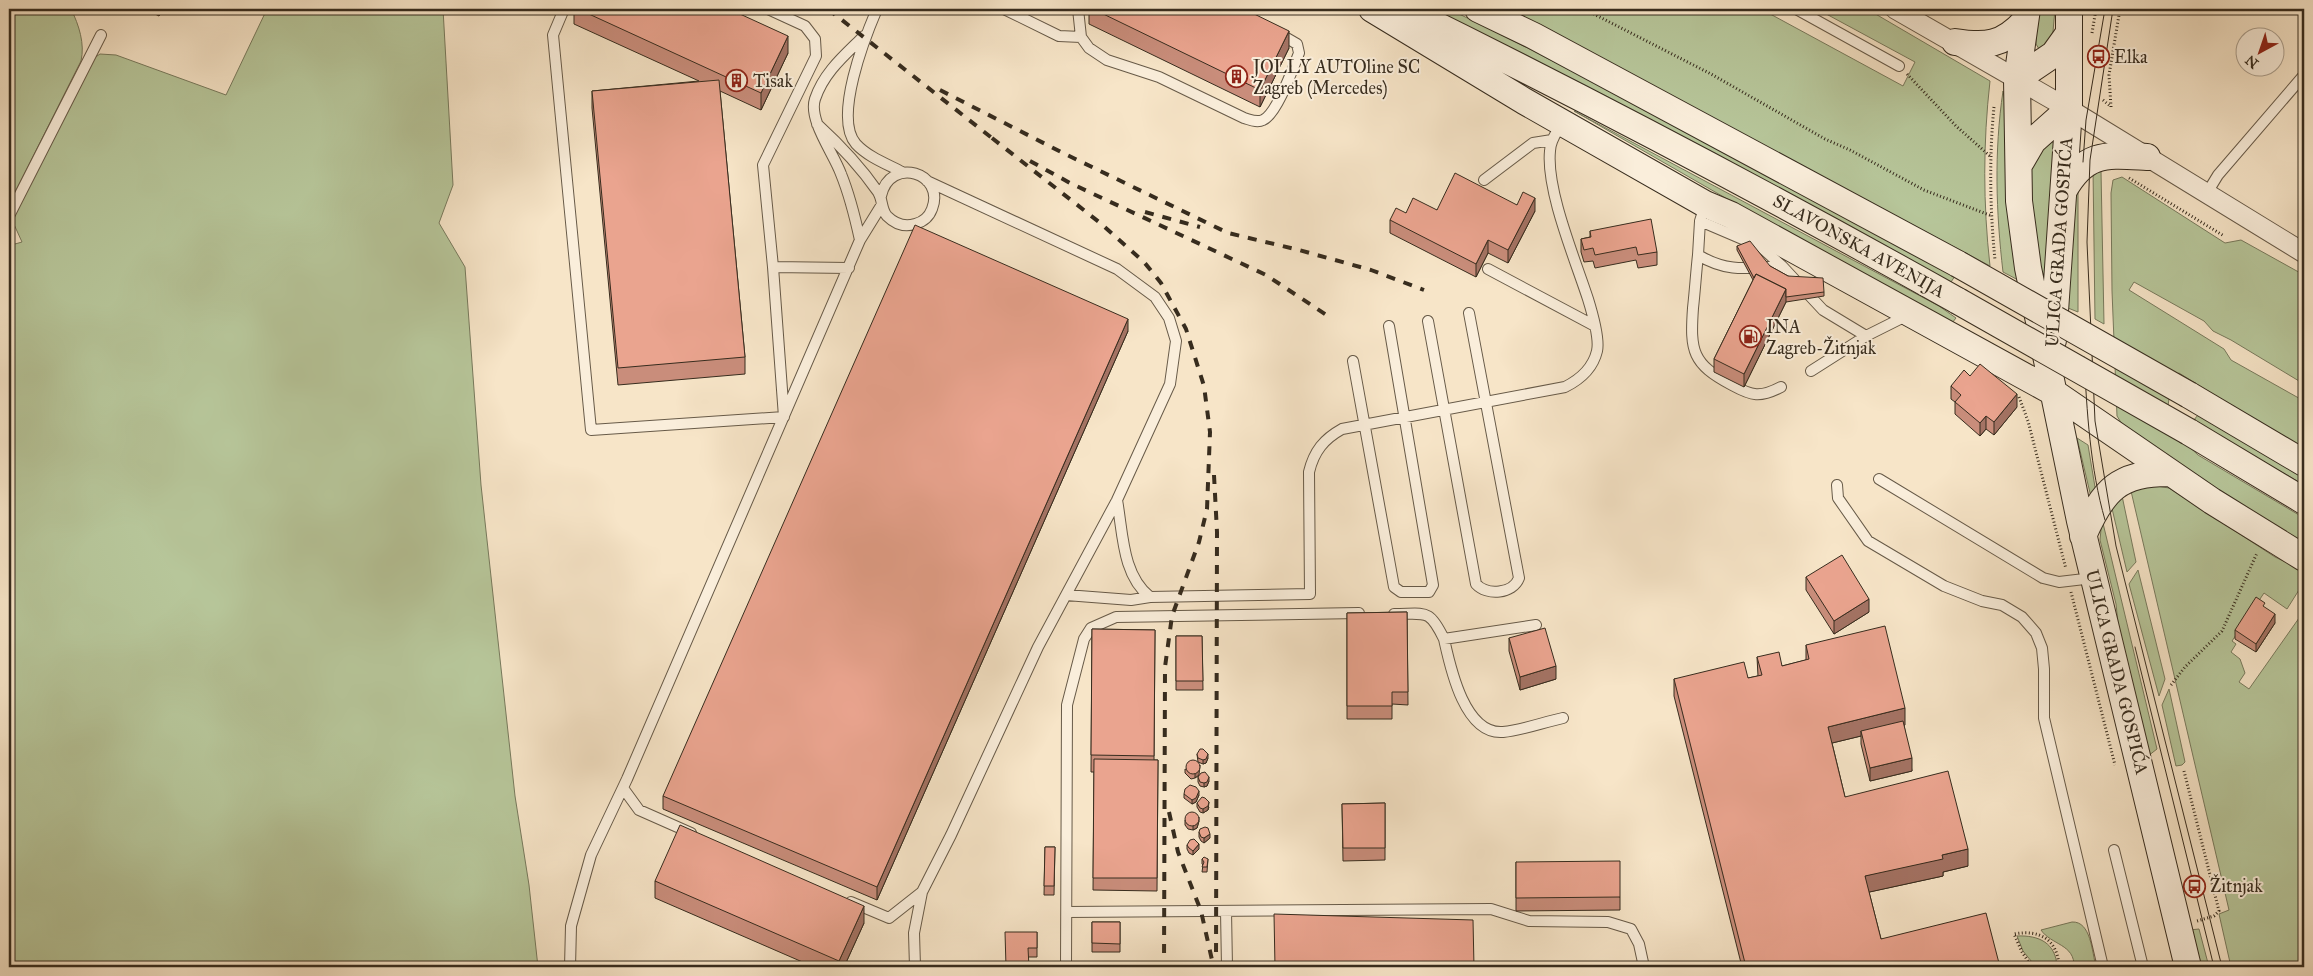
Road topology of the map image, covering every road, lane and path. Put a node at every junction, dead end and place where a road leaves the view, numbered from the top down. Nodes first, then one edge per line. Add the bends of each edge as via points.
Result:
1 (564, 9) edge
2 (768, 9) edge
3 (877, 9) edge
4 (1004, 9) edge
5 (1078, 9) edge
6 (1372, 9) edge
7 (1404, 9) edge
8 (1478, 9) edge
9 (1584, 9) edge
10 (1796, 9) edge
11 (1895, 9) edge
12 (2120, 9) edge
13 (2026, 15) edge
14 (2069, 21) edge
15 (1268, 28) edge
16 (101, 35) dead end
17 (864, 36) junction
18 (1082, 37) junction
19 (1955, 42) junction
20 (1899, 66) joint
21 (2304, 75) edge
22 (2017, 79) junction
23 (2103, 100) dead end
24 (1994, 104) dead end
25 (2069, 109) junction
26 (817, 124) junction
27 (1558, 131) junction
28 (2147, 157) junction
29 (1992, 158) junction
30 (2019, 165) junction
31 (902, 172) junction
32 (2124, 175) dead end
33 (1484, 180) dead end
34 (927, 181) junction
35 (2064, 190) junction
36 (2206, 193) junction
37 (881, 201) junction
38 (1703, 212) junction
39 (9, 216) edge
40 (1992, 216) junction
41 (2224, 236) dead end
42 (860, 240) junction
43 (2304, 253) edge
44 (1698, 255) junction
45 (1996, 265) dead end
46 (1782, 266) junction
47 (773, 267) junction
48 (848, 268) junction
49 (1488, 269) dead end
50 (1469, 314) dead end
51 (1910, 314) junction
52 (1428, 321) dead end
53 (1389, 326) dead end
54 (1595, 326) junction
55 (1866, 336) junction
56 (1353, 361) dead end
57 (1811, 372) dead end
58 (2052, 384) junction
59 (1781, 387) dead end
60 (2016, 391) edge
61 (1486, 402) junction
62 (1446, 410) junction
63 (1404, 417) junction
64 (784, 418) junction
65 (2028, 421) dead end
66 (1365, 424) junction
67 (2304, 463) edge
68 (2171, 473) junction
69 (1879, 479) dead end
70 (1837, 486) dead end
71 (1117, 500) junction
72 (2304, 500) edge
73 (2083, 536) junction
74 (2261, 545) dead end
75 (2304, 558) edge
76 (2094, 578) junction
77 (1066, 595) junction
78 (1150, 597) junction
79 (1367, 614) edge
80 (1386, 614) edge
81 (1536, 625) dead end
82 (1444, 639) junction
83 (2171, 685) dead end
84 (1563, 718) dead end
85 (2184, 771) dead end
86 (623, 788) junction
87 (701, 837) edge
88 (2114, 850) dead end
89 (922, 892) junction
90 (844, 899) edge
91 (1226, 911) junction
92 (1066, 912) junction
93 (2191, 923) dead end
94 (570, 967) edge
95 (915, 967) edge
96 (1066, 967) edge
97 (1227, 967) edge
98 (1644, 967) edge
99 (2032, 967) edge
100 (2059, 967) edge
101 (2103, 967) edge
102 (2143, 967) edge
103 (2188, 967) edge

1 - 64 lane via 552,35 592,430
2 - 47 lane via 805,26 815,40 816,56 763,165
3 - 17 lane
4 - 18 lane via 1059,36
5 - 18 lane
6 - 27 main road
7 - 72 main road, SLAVONSKA AVENIJA, bridge via 1801,214 1958,300
8 - 67 main road, SLAVONSKA AVENIJA, bridge via 1958,264
9 - 40 path via 1649,40 1825,139 1924,190
10 - 20 lane
11 - 19 street
12 - 23 path via 2109,75 2110,107
13 - 19 main road via 2015,32 1996,42 1976,46
13 - 22 main road, ULICA GRADA GOSPIĆA
14 - 22 main road via 2054,54
14 - 25 main road, ULICA GRADA GOSPIĆA
15 - 18 lane via 1297,44 1299,54 1274,108 1265,120 1256,122 1159,77 1107,60 1089,48
16 - 39 lane
17 - 26 lane via 830,70 814,101
17 - 31 lane via 848,98 848,126 855,143 870,156
19 - 22 street
20 - 29 path via 1956,126
21 - 36 lane
22 - 25 street
22 - 30 main road, ULICA GRADA GOSPIĆA
24 - 29 path
25 - 28 street
25 - 30 main road via 2033,141
25 - 35 main road, ULICA GRADA GOSPIĆA
26 - 37 lane via 860,167
26 - 42 lane via 840,172
27 - 33 lane via 1533,143
27 - 38 main road
27 - 54 lane via 1550,150 1551,180
28 - 35 main road via 2104,155 2090,160 2073,174
28 - 36 street
29 - 40 path
30 - 58 main road, ULICA GRADA GOSPIĆA via 2019,201 2028,268
31 - 34 lane via 920,175
31 - 37 lane via 886,182
32 - 41 path
34 - 37 lane via 934,195 934,204 930,214 919,223 900,225 892,221
34 - 71 lane via 1117,268 1155,297 1169,318 1176,341 1170,384
35 - 58 main road, ULICA GRADA GOSPIĆA
36 - 43 street
37 - 42 lane
38 - 44 lane
38 - 46 lane via 1761,247
38 - 51 main road via 1731,215
40 - 45 path
42 - 48 lane
44 - 46 lane via 1712,264 1728,268
44 - 59 lane via 1691,341 1696,356 1713,375 1750,394 1767,394
46 - 55 lane via 1823,310
47 - 48 lane
47 - 64 lane
48 - 64 lane
49 - 54 lane
50 - 61 lane
51 - 55 lane
51 - 58 main road
52 - 62 lane
53 - 63 lane
54 - 61 lane via 1597,351 1586,373 1577,381 1565,387
55 - 57 lane
56 - 66 lane
58 - 68 main road
58 - 73 main road, ULICA GRADA GOSPIĆA
60 - 65 path
61 - 62 lane
61 - 62 lane via 1519,578 1513,588 1506,591 1485,591 1476,584
62 - 63 lane
63 - 66 lane
63 - 66 lane via 1433,585 1429,592 1401,592 1394,587
64 - 86 lane
66 - 78 lane via 1342,428 1329,436 1313,457 1309,472 1310,594
68 - 73 main road via 2139,475 2116,485 2100,502
68 - 75 main road
69 - 76 lane via 2043,578 2069,582
70 - 101 lane via 1838,498 1868,541 1944,586 1982,601 2002,604 2022,617 2036,633 2042,648 2044,669 2044,718
71 - 77 lane
71 - 78 lane via 1129,566 1140,588
73 - 76 main road, ULICA GRADA GOSPIĆA
74 - 83 path via 2222,631
76 - 103 main road, ULICA GRADA GOSPIĆA
77 - 78 lane via 1131,600
77 - 89 lane via 1038,647
79 - 92 lane via 1116,617 1091,628 1078,656 1067,704
80 - 82 lane via 1425,614 1435,619
81 - 82 lane
82 - 84 lane via 1460,697 1475,719 1490,730 1502,732
85 - 93 path via 2219,911 2214,916
86 - 87 lane via 639,810
86 - 94 lane via 591,855 571,926
88 - 102 lane
89 - 90 lane via 889,918
89 - 95 lane via 914,933
91 - 92 lane
91 - 97 lane
91 - 98 lane via 1491,909 1528,921 1608,922 1631,929 1639,944
92 - 96 lane
99 - 100 path via 2014,934 2035,933 2046,938 2055,948

